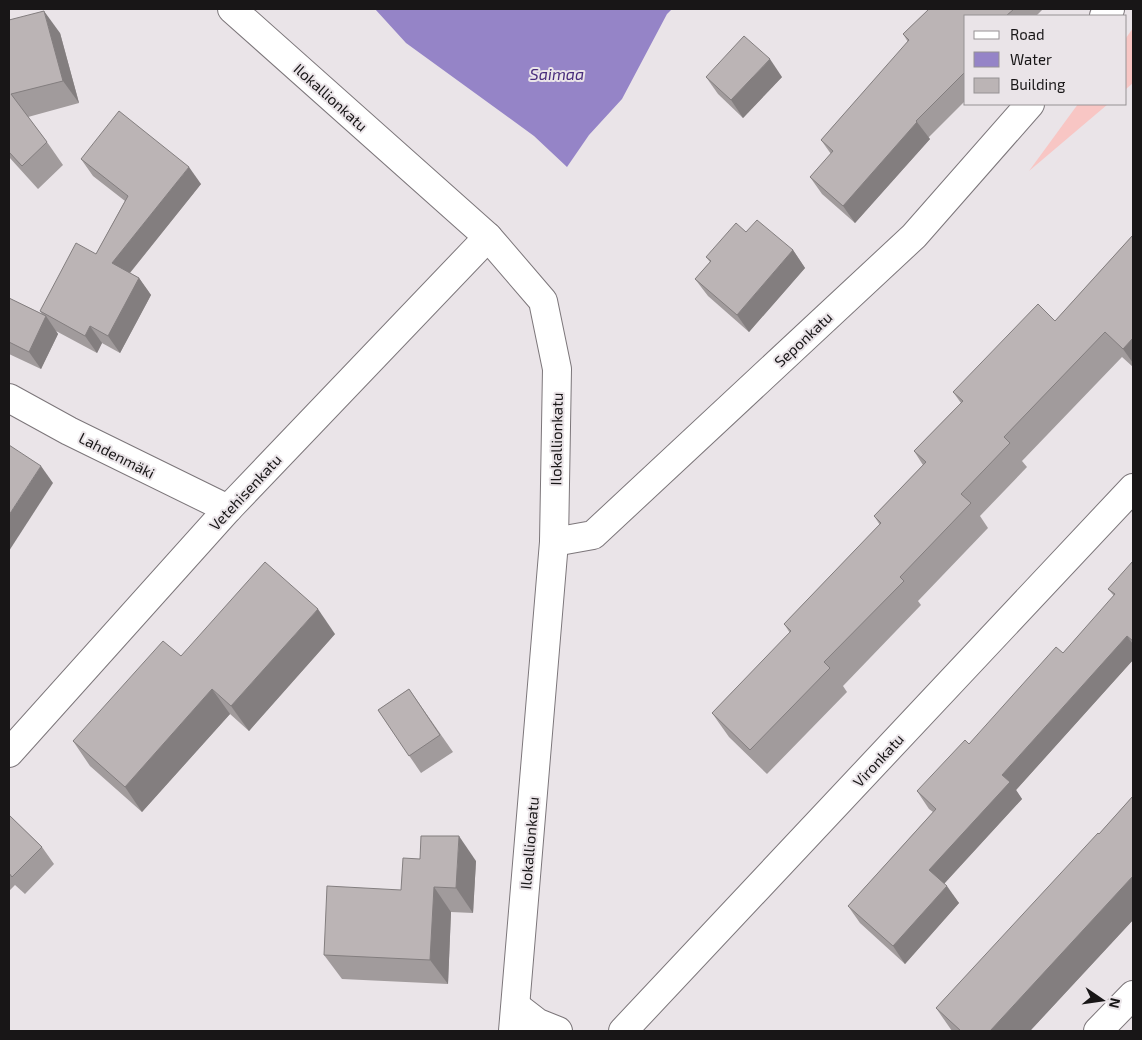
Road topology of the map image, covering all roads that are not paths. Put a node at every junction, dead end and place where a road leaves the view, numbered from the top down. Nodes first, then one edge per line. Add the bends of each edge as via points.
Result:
1 (232, 9) edge
2 (1029, 105) edge
3 (488, 237) junction
4 (9, 398) edge
5 (1133, 488) edge
6 (228, 509) junction
7 (554, 542) junction
8 (9, 753) edge
9 (1133, 995) edge
10 (514, 1018) edge
11 (558, 1031) edge
12 (623, 1031) edge
13 (1098, 1031) edge

1 - 3 street, Ilokallionkatu
2 - 7 street, Seponkatu via 914,236 593,535
3 - 6 street, Vetehisenkatu
3 - 7 street, Ilokallionkatu via 543,301 557,369
4 - 6 street, Lahdenmäki
5 - 12 street, Vironkatu
6 - 8 street, Vetehisenkatu
7 - 10 street, Ilokallionkatu
9 - 13 street
10 - 11 street, Ilokallionkatu

